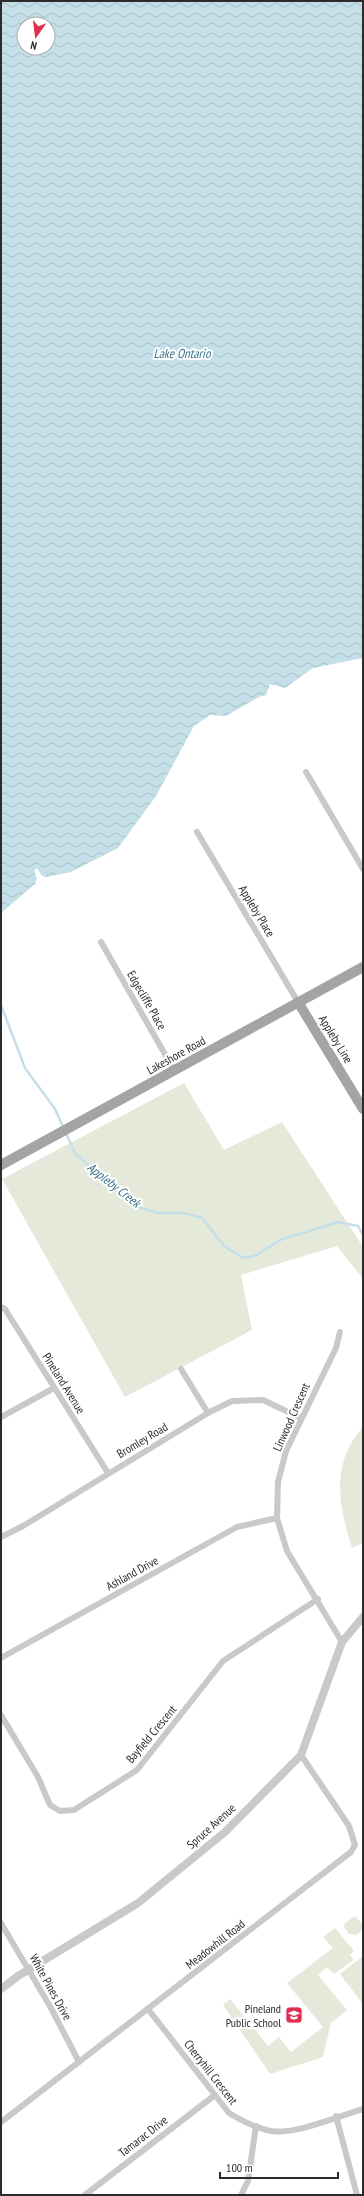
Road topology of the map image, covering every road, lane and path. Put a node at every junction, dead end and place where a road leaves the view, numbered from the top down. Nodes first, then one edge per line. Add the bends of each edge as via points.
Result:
1 (306, 772) dead end
2 (198, 832) dead end
3 (363, 869) edge
4 (101, 942) dead end
5 (363, 967) edge
6 (298, 1002) junction
7 (174, 1070) junction
8 (362, 1105) edge
9 (1, 1165) edge
10 (1, 1307) edge
11 (340, 1332) dead end
12 (181, 1369) dead end
13 (54, 1388) junction
14 (208, 1413) junction
15 (1, 1418) edge
16 (301, 1418) junction
17 (108, 1473) junction
18 (277, 1518) junction
19 (1, 1537) edge
20 (318, 1599) junction
21 (363, 1617) edge
22 (342, 1642) junction
23 (1, 1658) edge
24 (1, 1715) edge
25 (301, 1755) junction
26 (1, 1923) edge
27 (29, 1969) junction
28 (1, 1989) edge
29 (148, 2009) junction
30 (79, 2062) junction
31 (215, 2095) junction
32 (363, 2109) edge
33 (336, 2116) junction
34 (1, 2122) edge
35 (256, 2126) junction
36 (85, 2195) edge
37 (241, 2195) edge
38 (356, 2195) edge

1 - 3 street
2 - 6 street, Appleby Place
4 - 7 street, Edgecliffe Place
5 - 6 main road, Lakeshore Road
6 - 7 main road, Lakeshore Road
6 - 8 main road, Appleby Line
7 - 9 main road, Lakeshore Road
10 - 13 street, Pineland Avenue via 5,1309
11 - 16 street, Linwood Crescent via 336,1348
12 - 14 street
13 - 15 street
13 - 17 street, Pineland Avenue
14 - 16 street, Bromley Road via 232,1401 263,1400
14 - 17 street, Bromley Road
16 - 18 street, Linwood Crescent via 286,1451 278,1482
17 - 19 street, Bromley Road
18 - 20 street, Linwood Crescent via 287,1551
18 - 23 street, Ashland Drive via 237,1527
20 - 22 street, Linwood Crescent
20 - 24 street, Bayfield Crescent via 223,1661 137,1770 74,1810 60,1811 50,1805 38,1778
21 - 22 street, Spruce Avenue
22 - 25 street, Spruce Avenue
25 - 27 street, Spruce Avenue via 225,1832 138,1903
25 - 29 street, Meadowhill Road via 349,1826 355,1845 351,1852
26 - 27 street, White Pines Drive
27 - 28 street, Spruce Avenue
27 - 30 street, White Pines Drive
29 - 30 street, Meadowhill Road
29 - 31 street, Cherryhill Crescent
30 - 34 street, Meadowhill Road
31 - 35 street, Cherryhill Crescent via 229,2113
31 - 36 street, Tamarac Drive
32 - 33 street, Cherryhill Crescent
33 - 35 street, Cherryhill Crescent via 290,2131 271,2131
33 - 38 street
35 - 37 street via 248,2181

